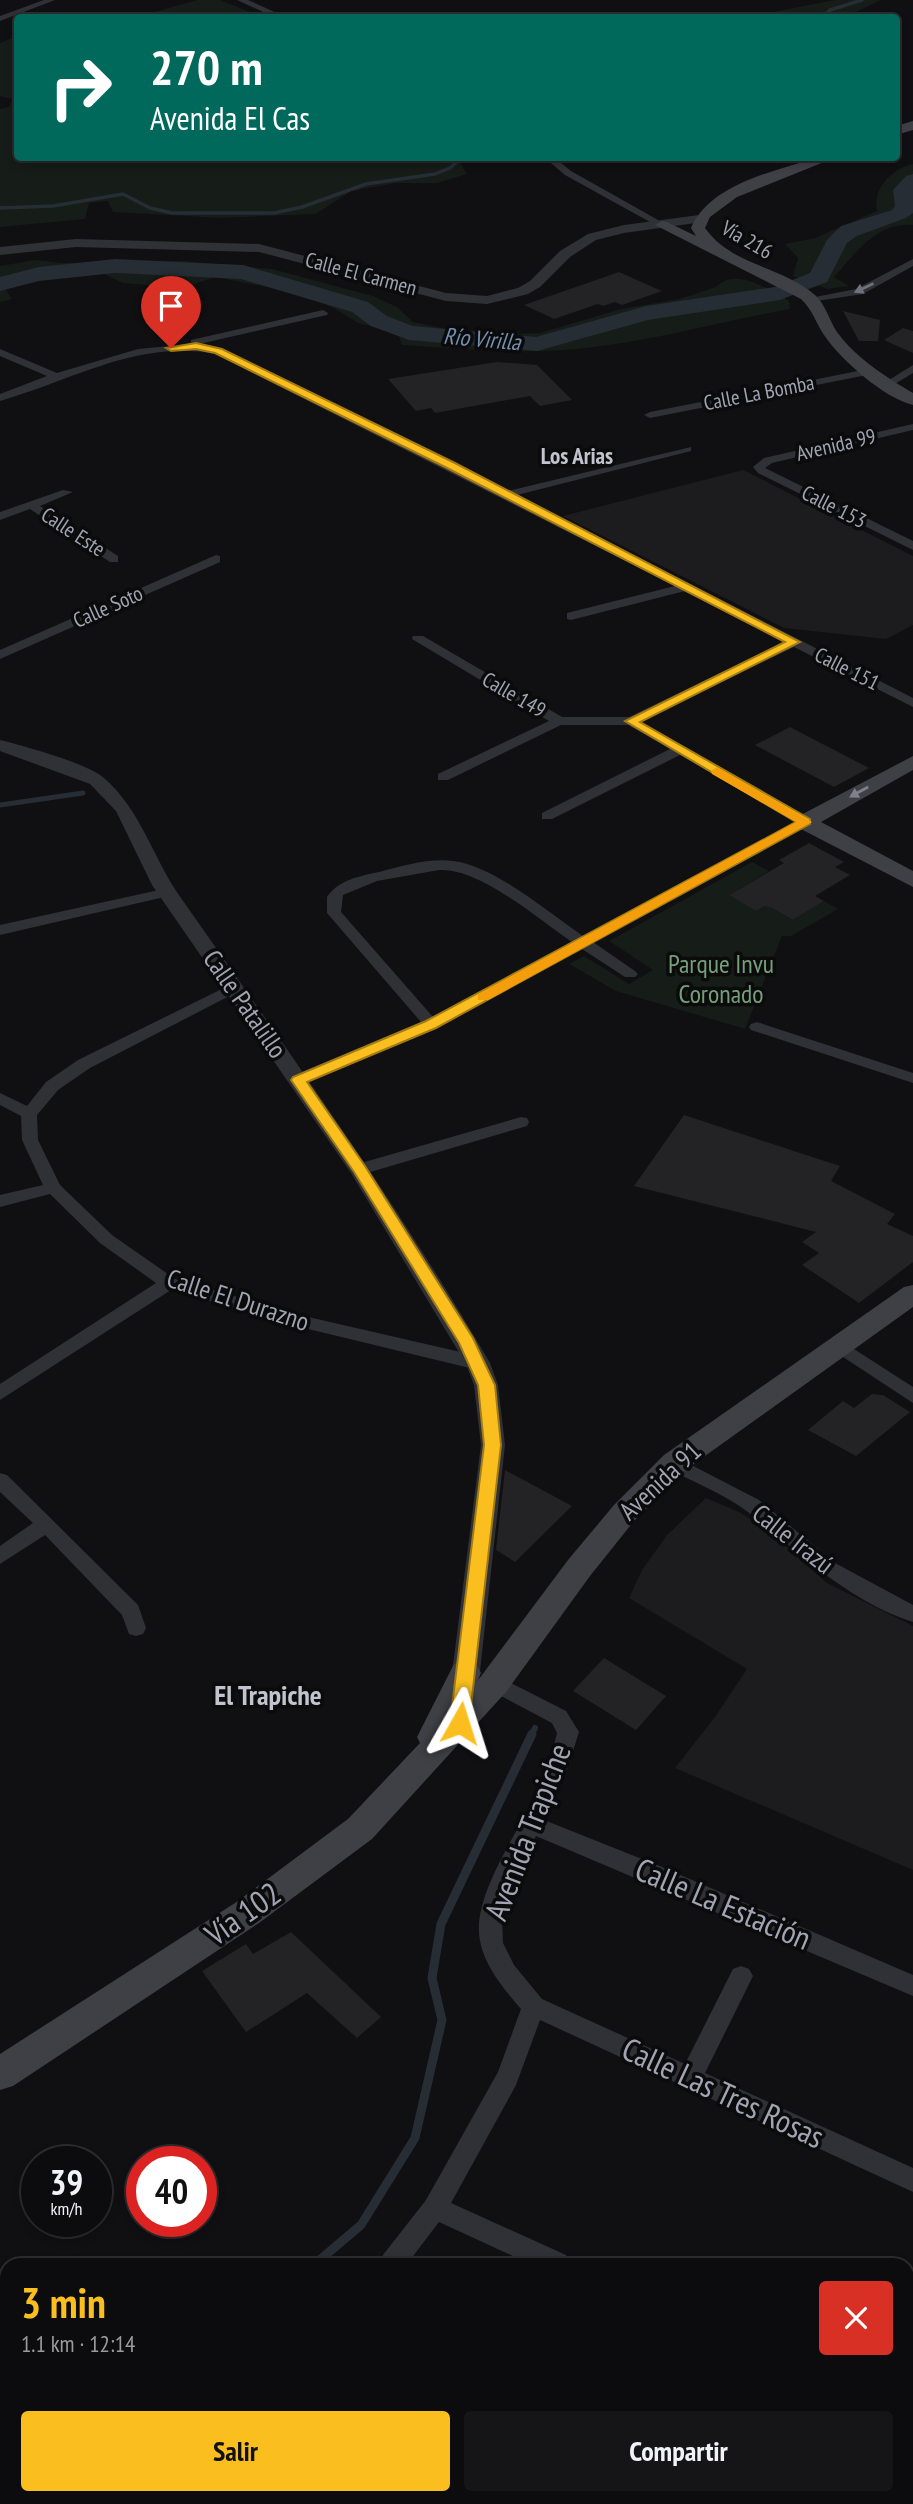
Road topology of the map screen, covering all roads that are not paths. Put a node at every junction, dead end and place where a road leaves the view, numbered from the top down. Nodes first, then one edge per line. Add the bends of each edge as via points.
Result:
1 (51, 0) edge
2 (241, 0) edge
3 (274, 14) edge
4 (0, 19) edge
5 (554, 161) edge
6 (819, 161) edge
7 (699, 219) junction
8 (662, 225) junction
9 (0, 251) edge
10 (721, 253) junction
11 (913, 262) edge
12 (901, 269) junction
13 (913, 272) edge
14 (808, 297) junction
15 (323, 313) dead end
16 (171, 348) junction
17 (0, 352) edge
18 (913, 368) edge
19 (868, 372) junction
20 (57, 377) junction
21 (886, 384) junction
22 (0, 398) edge
23 (913, 400) edge
24 (650, 415) dead end
25 (913, 427) edge
26 (687, 449) dead end
27 (760, 465) joint
28 (68, 492) dead end
29 (505, 495) junction
30 (31, 505) junction
31 (0, 516) edge
32 (913, 546) edge
33 (114, 559) dead end
34 (216, 559) dead end
35 (686, 587) junction
36 (571, 616) dead end
37 (418, 639) dead end
38 (794, 642) junction
39 (0, 656) edge
40 (913, 703) edge
41 (559, 721) junction
42 (631, 721) junction
43 (0, 746) edge
44 (679, 750) junction
45 (913, 762) edge
46 (443, 777) dead end
47 (547, 816) dead end
48 (806, 822) junction
49 (913, 880) edge
50 (168, 892) junction
51 (0, 930) edge
52 (582, 944) junction
53 (630, 974) dead end
54 (234, 988) junction
55 (431, 1024) junction
56 (757, 1027) dead end
57 (913, 1078) edge
58 (298, 1080) junction
59 (0, 1098) edge
60 (29, 1114) junction
61 (521, 1122) dead end
62 (360, 1170) junction
63 (53, 1188) junction
64 (0, 1201) edge
65 (169, 1283) junction
66 (913, 1294) edge
67 (840, 1346) junction
68 (478, 1363) junction
69 (0, 1393) edge
70 (913, 1396) edge
71 (674, 1462) junction
72 (0, 1480) edge
73 (46, 1524) junction
74 (0, 1556) edge
75 (913, 1615) edge
76 (136, 1628) dead end
77 (480, 1679) junction
78 (460, 1723) joint
79 (403, 1782) junction
80 (532, 1825) junction
81 (741, 1976) dead end
82 (913, 1986) edge
83 (534, 2006) junction
84 (0, 2074) edge
85 (691, 2077) junction
86 (913, 2180) edge
87 (435, 2208) junction
88 (398, 2258) edge
89 (544, 2258) edge

1 - 4 street
2 - 3 street
5 - 8 street
6 - 7 main road, Vía 216 via 730,195
7 - 8 street, Calle El Carmen
7 - 10 main road, Vía 216 via 703,239
8 - 9 street, Calle El Carmen via 592,237 565,254 536,284 487,300 446,297 259,248 76,243
8 - 10 main road
10 - 14 main road, Vía 216
11 - 12 street
12 - 13 street
12 -> 14 street via 859,292
14 - 19 main road via 832,336
15 - 16 street
16 - 20 street
16 - 29 street, Calle 151 via 196,346 218,351
17 - 20 street
18 - 21 street
19 - 21 main road
19 - 24 street, Calle La Bomba
20 - 22 street
21 - 23 main road
25 - 27 street, Avenida 99
26 - 29 street
27 - 32 street, Calle 153 via 762,471
28 - 30 street
29 - 35 street, Calle 151
30 - 31 street
30 - 33 street, Calle Este
34 - 39 street, Calle Soto
35 - 36 street
35 - 38 street, Calle 151
37 - 41 street, Calle 149
38 - 40 street, Calle 151
38 - 42 street
41 - 42 street, Calle 149
41 - 46 street
42 - 44 street
43 - 50 street, Calle Patalillo via 96,780 124,809
44 - 47 street
44 - 48 street
45 -> 48 main road
48 - 49 main road
48 - 52 street
50 - 51 street
50 - 54 street, Calle Patalillo
52 - 53 street
52 - 55 street
52 - 55 street via 480,873 461,866 445,864 357,880 338,891 332,903 334,913
54 - 58 street, Calle Patalillo
54 - 60 street via 84,1064 52,1086
55 - 58 street
56 - 57 street
58 - 62 street, Calle Patalillo
59 - 60 street
60 - 63 street, Calle El Durazno via 30,1140
61 - 62 street
62 - 68 street, Calle Patalillo
63 - 64 street
63 - 65 street, Calle El Durazno via 106,1239
65 - 68 street, Calle El Durazno via 304,1322
65 - 69 street
66 - 67 main road, Avenida 91
67 - 70 street
67 - 71 main road, Avenida 91
68 - 77 street, Calle Patalillo via 486,1385 493,1445
71 - 75 street, Calle Irazú via 752,1505 828,1568
71 - 77 main road, Avenida 91
72 - 73 street
73 - 74 street
73 - 76 street via 131,1611
77 - 78 main road, Avenida 91
77 - 79 main road via 438,1728
77 - 80 street, Avenida Trapiche via 559,1717 568,1732 563,1755
78 - 79 main road, Vía 102
79 - 84 main road, Vía 102 via 360,1829 247,1913
80 - 82 street, Calle La Estación
80 - 83 street, Avenida Trapiche via 508,1872 490,1934 502,1968
81 - 85 street
83 - 85 street, Calle Las Tres Rosas
83 - 87 street via 508,2077
85 - 86 street, Calle Las Tres Rosas
87 - 88 street
87 - 89 street

